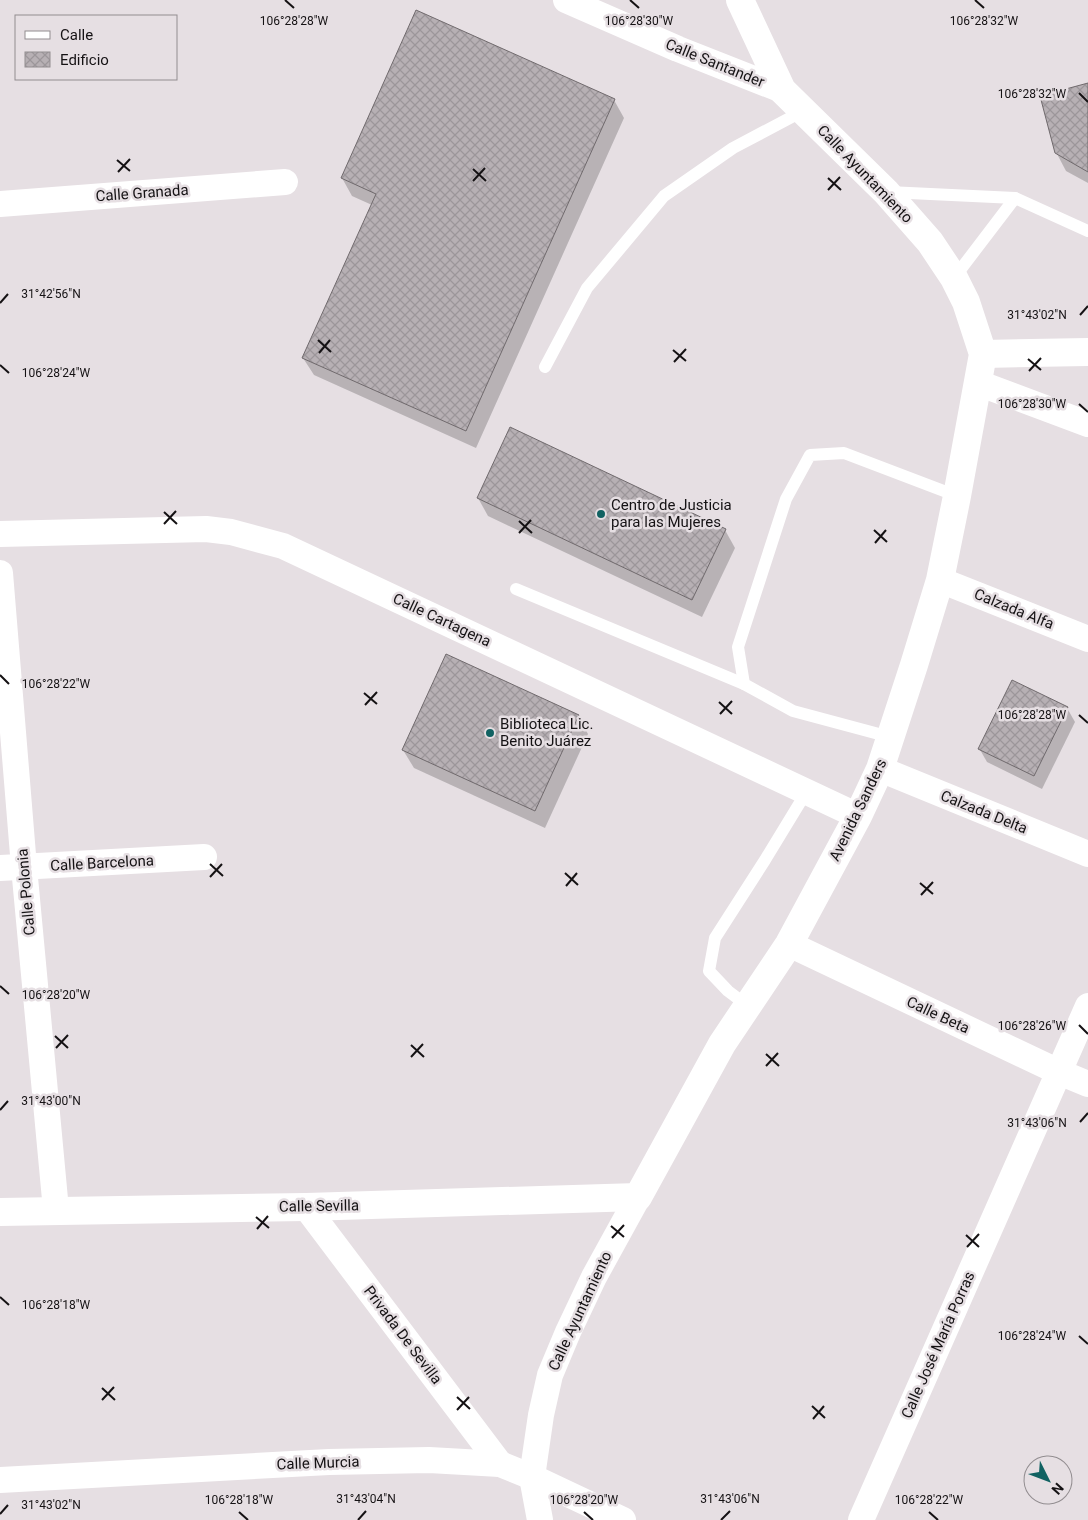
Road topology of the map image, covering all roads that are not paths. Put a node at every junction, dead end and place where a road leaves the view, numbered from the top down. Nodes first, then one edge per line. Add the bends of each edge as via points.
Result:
1 (566, 0) edge
2 (740, 0) edge
3 (782, 90) junction
4 (803, 111) junction
5 (285, 182) dead end
6 (886, 192) junction
7 (1015, 198) junction
8 (0, 204) edge
9 (1088, 231) edge
10 (954, 278) junction
11 (1088, 352) edge
12 (983, 354) junction
13 (545, 367) dead end
14 (978, 383) junction
15 (1088, 424) edge
16 (958, 496) junction
17 (0, 534) edge
18 (0, 573) edge
19 (940, 580) junction
20 (516, 589) dead end
21 (1088, 639) edge
22 (744, 684) junction
23 (890, 737) junction
24 (880, 769) junction
25 (807, 791) junction
26 (858, 816) junction
27 (1088, 854) edge
28 (204, 858) dead end
29 (12, 867) edge
30 (789, 944) junction
31 (748, 1006) junction
32 (1088, 1006) edge
33 (1059, 1072) junction
34 (1088, 1084) edge
35 (638, 1197) junction
36 (306, 1207) junction
37 (56, 1210) junction
38 (0, 1212) edge
39 (500, 1464) junction
40 (532, 1477) junction
41 (0, 1480) edge
42 (540, 1520) edge
43 (623, 1520) edge
44 (861, 1520) edge

1 - 3 street, Calle Santander
2 - 3 main road, Calle Ayuntamiento
3 - 4 main road, Calle Ayuntamiento
4 - 6 main road, Calle Ayuntamiento
4 - 13 lane via 733,148 664,196 587,288
5 - 8 street, Calle Granada
6 - 7 lane
6 - 10 main road, Calle Ayuntamiento via 930,242
7 - 9 lane
7 - 10 lane
10 - 12 main road, Calle Ayuntamiento via 966,302
11 - 12 main road
12 - 14 main road, Avenida Sanders
14 - 15 street
14 - 16 main road, Avenida Sanders
16 - 19 main road, Avenida Sanders
16 - 22 lane via 844,453 810,455 786,499 738,647
17 - 25 street, Calle Cartagena via 206,529 283,546
18 - 29 street, Calle Polonia
19 - 21 street, Calzada Alfa
19 - 23 main road, Avenida Sanders
20 - 22 lane
22 - 23 lane via 793,711
23 - 24 main road, Avenida Sanders
24 - 26 main road, Avenida Sanders
24 - 27 street, Calzada Delta
25 - 26 street, Calle Cartagena
25 - 31 lane via 715,938 709,971
26 - 30 main road, Avenida Sanders
28 - 29 street, Calle Barcelona
29 - 37 street, Calle Polonia
30 - 31 main road, Avenida Sanders
30 - 33 street, Calle Beta
31 - 35 main road, Avenida Sanders via 722,1044
32 - 33 street, Calle José María Porras
33 - 34 street, Calle Beta
33 - 44 street, Calle José María Porras
35 - 36 main road, Calle Sevilla
35 - 40 street, Calle Ayuntamiento via 594,1277 550,1375
36 - 37 main road, Calle Sevilla
36 - 39 street, Privada De Sevilla
37 - 38 main road, Calle Sevilla
39 - 40 street, Calle Murcia
39 - 41 street, Calle Murcia via 429,1460 329,1462
40 - 42 street, Calle Ayuntamiento
40 - 43 street, Calle Murcia

